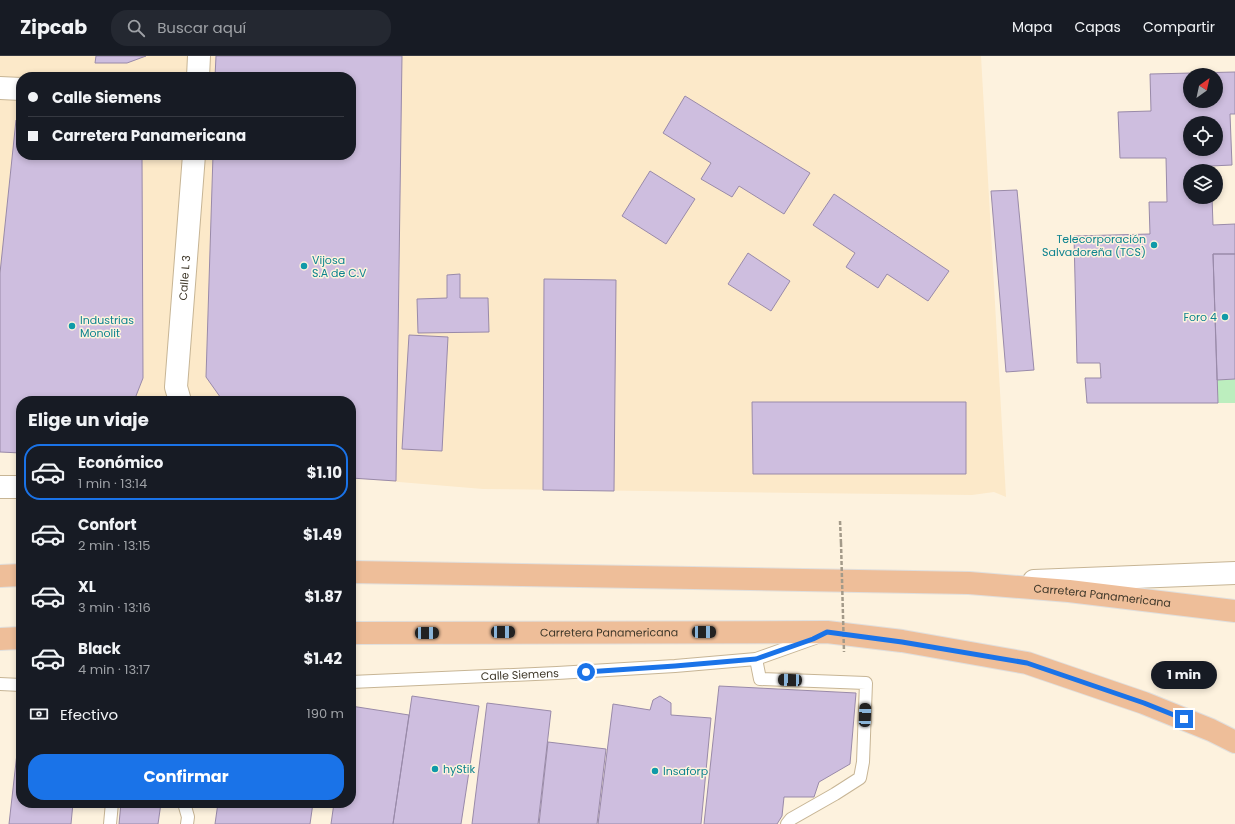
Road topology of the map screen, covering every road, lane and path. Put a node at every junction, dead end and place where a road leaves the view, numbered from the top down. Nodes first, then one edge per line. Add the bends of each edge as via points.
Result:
1 (199, 56) edge
2 (198, 72) edge
3 (0, 88) edge
4 (16, 89) edge
5 (192, 160) edge
6 (175, 396) edge
7 (16, 487) edge
8 (0, 488) edge
9 (840, 521) dead end
10 (356, 572) edge
11 (1235, 573) edge
12 (16, 575) edge
13 (0, 576) edge
14 (969, 583) junction
15 (1235, 611) edge
16 (827, 632) junction
17 (356, 633) edge
18 (16, 638) edge
19 (0, 639) edge
20 (844, 652) dead end
21 (756, 659) junction
22 (356, 682) edge
23 (866, 683) junction
24 (0, 684) edge
25 (16, 685) edge
26 (856, 728) dead end
27 (1235, 742) edge
28 (112, 808) edge
29 (185, 808) edge
30 (110, 824) edge
31 (187, 824) edge
32 (787, 824) edge

1 - 2 street
3 - 4 street
5 - 6 street, Calle L 3
7 - 8 street
9 - 20 path, bridge
10 - 14 main road, Carretera Panamericana
11 - 14 street, Carretera Panamericana
12 - 13 main road
14 - 15 main road, Carretera Panamericana via 1069,591
16 - 17 main road, Carretera Panamericana
16 - 21 lane, Calle Siemens
16 - 27 main road, Carretera Panamericana via 1027,663 1144,703
18 - 19 main road
21 - 22 lane, Calle Siemens via 557,673
21 - 23 lane via 760,679
23 - 26 lane
23 - 32 lane via 860,778 791,819
24 - 25 lane
28 - 30 lane
29 - 31 lane

